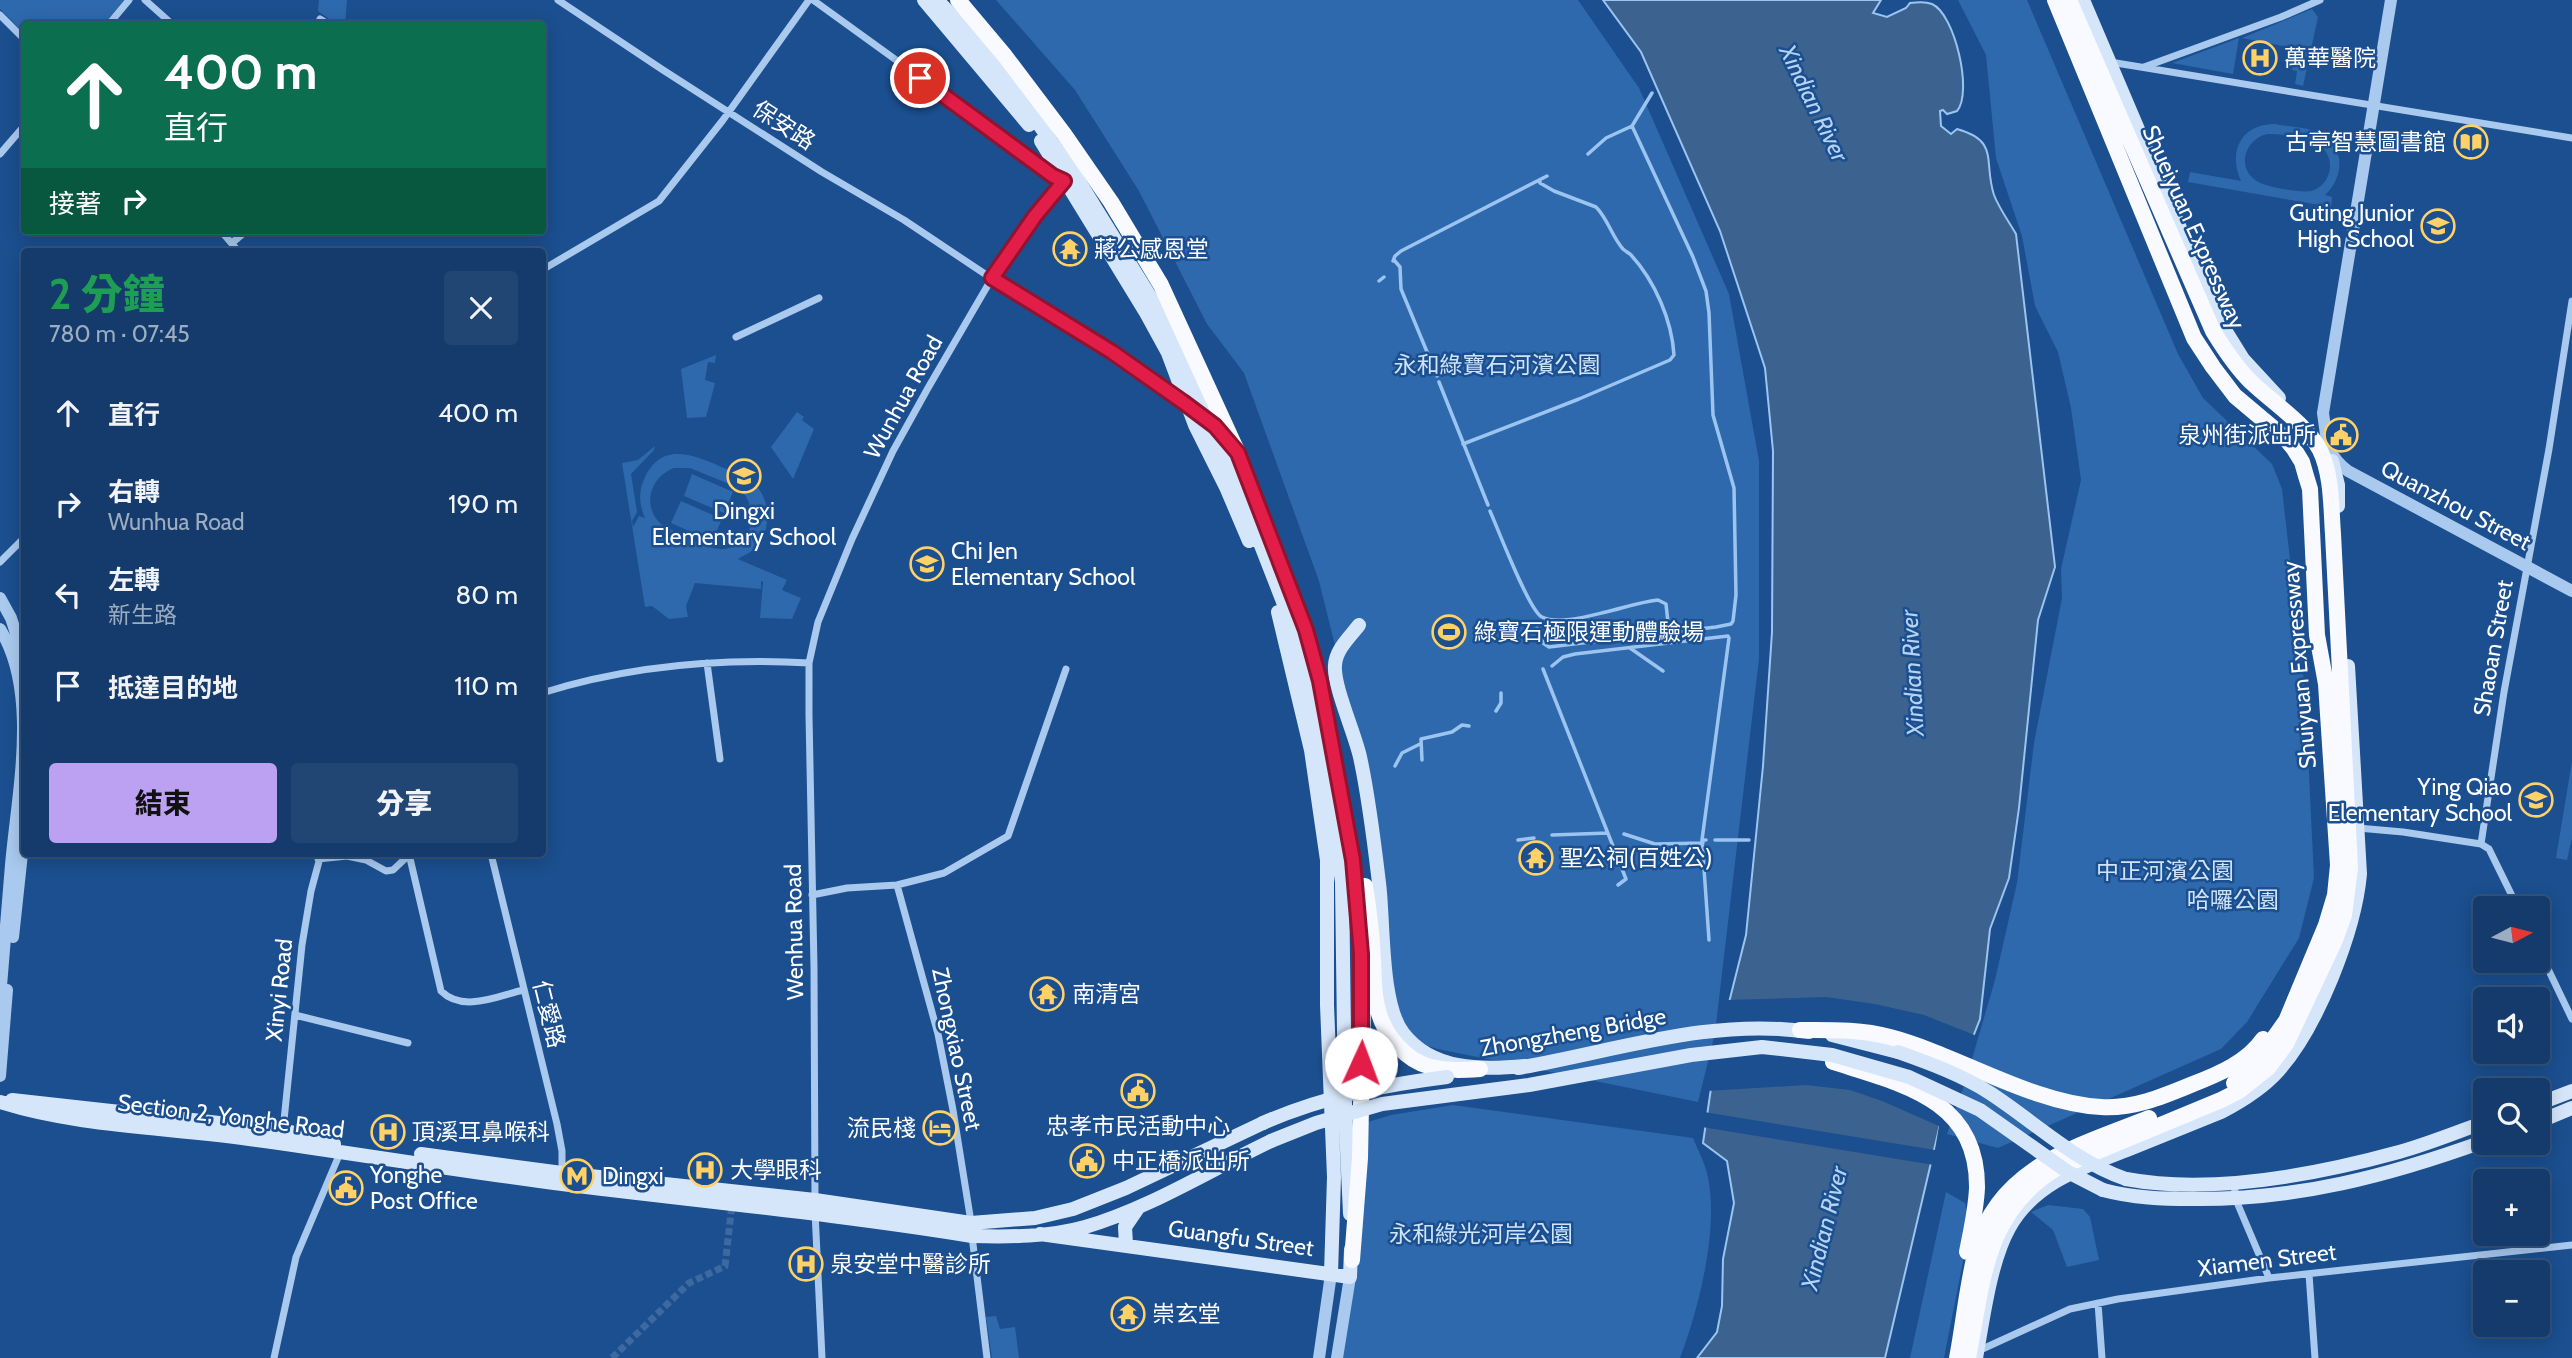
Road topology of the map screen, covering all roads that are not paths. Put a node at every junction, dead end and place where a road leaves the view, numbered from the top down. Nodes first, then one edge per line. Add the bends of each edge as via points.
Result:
1 (129, 0) edge
2 (145, 0) edge
3 (558, 0) edge
4 (811, 0) edge
5 (924, 0) edge
6 (937, 0) edge
7 (958, 0) edge
8 (2055, 0) edge
9 (2069, 0) edge
10 (2083, 0) edge
11 (2320, 0) edge
12 (2391, 0) edge
13 (0, 15) edge
14 (320, 19) dead end
15 (112, 21) edge
16 (170, 21) edge
17 (323, 21) edge
18 (21, 36) edge
19 (2110, 62) junction
20 (2143, 68) junction
21 (2374, 107) junction
22 (728, 111) junction
23 (21, 130) edge
24 (2572, 138) edge
25 (0, 154) edge
26 (2118, 155) junction
27 (1070, 178) junction
28 (225, 235) edge
29 (241, 235) edge
30 (232, 243) junction
31 (236, 248) edge
32 (546, 268) edge
33 (992, 278) junction
34 (819, 298) dead end
35 (2572, 301) edge
36 (736, 337) dead end
37 (2223, 364) joint
38 (1201, 421) junction
39 (2320, 451) junction
40 (1238, 453) junction
41 (2324, 485) junction
42 (21, 541) edge
43 (0, 562) edge
44 (2527, 566) junction
45 (2572, 591) edge
46 (0, 598) edge
47 (1359, 625) dead end
48 (2, 636) edge
49 (21, 649) edge
50 (707, 663) junction
51 (810, 663) junction
52 (1066, 668) dead end
53 (1320, 681) junction
54 (2326, 684) junction
55 (546, 692) edge
56 (21, 694) edge
57 (21, 759) edge
58 (720, 759) dead end
59 (2358, 828) junction
60 (2481, 844) junction
61 (22, 857) edge
62 (319, 857) edge
63 (357, 857) edge
64 (405, 857) edge
65 (408, 857) edge
66 (492, 857) edge
67 (897, 885) junction
68 (812, 895) junction
69 (2512, 896) edge
70 (2316, 949) junction
71 (2550, 973) edge
72 (523, 990) junction
73 (0, 998) edge
74 (295, 1015) junction
75 (2572, 1019) edge
76 (1800, 1030) junction
77 (408, 1043) dead end
78 (1798, 1049) junction
79 (1525, 1066) junction
80 (1480, 1069) junction
81 (0, 1076) edge
82 (2572, 1091) edge
83 (2550, 1099) edge
84 (0, 1102) edge
85 (2572, 1108) edge
86 (2550, 1117) edge
87 (2473, 1126) edge
88 (283, 1130) junction
89 (2131, 1137) junction
90 (2473, 1145) edge
91 (341, 1149) junction
92 (561, 1178) junction
93 (2234, 1184) junction
94 (2236, 1200) junction
95 (815, 1206) junction
96 (1138, 1207) junction
97 (971, 1229) junction
98 (1040, 1234) junction
99 (1126, 1244) junction
100 (2572, 1245) edge
101 (1988, 1250) junction
102 (1352, 1260) junction
103 (1331, 1274) junction
104 (2309, 1274) junction
105 (1350, 1277) junction
106 (2269, 1278) junction
107 (2098, 1303) junction
108 (1974, 1356) edge
109 (274, 1358) edge
110 (821, 1358) edge
111 (987, 1358) edge
112 (1319, 1358) edge
113 (1336, 1358) edge
114 (1948, 1358) edge
115 (1957, 1358) edge
116 (2102, 1358) edge
117 (2315, 1358) edge

1 - 15 street
2 - 16 street
3 - 22 street, 保安路
4 - 22 street
4 - 27 street via 1053,176
5 - 27 main road
6 - 27 main road via 1013,88
7 - 40 highway, bridge via 1039,99 1118,214 1161,285
8 - 26 highway, Shuiyuan Expressway
9 - 39 highway, Shueiyuan Expressway via 2213,331 2235,364
10 - 19 main road
11 - 20 street
12 - 21 street
13 - 18 street
14 - 17 street
19 - 20 street
19 - 39 main road via 2225,332 2256,376 2313,429
20 - 21 street
21 - 24 street
21 - 39 street
22 - 32 street via 654,206
22 - 33 street, 保安路
23 - 25 street
26 - 37 highway, Shuiyuan Expressway
26 - 54 highway, Shuiyuan Expressway via 2194,338 2235,396 2285,438 2302,462 2310,489 2317,635
27 - 33 street, Wunhua Road via 1035,216
27 - 38 main road
28 - 30 street
29 - 30 street
30 - 31 street
33 - 40 highway, bridge via 1183,402 1215,426
33 - 51 street, Wunhua Road via 893,451 823,610
34 - 36 street
35 - 44 street, Shaoan Street
37 - 39 highway, Shueiyuan Expressway via 2244,388
38 - 102 main road via 1294,630 1324,757 1342,882
38 - 103 main road via 1281,620 1311,750 1327,860
39 - 41 highway, Shueiyuan Expressway
39 - 44 street, Quanzhou Street via 2348,471
39 - 59 main road via 2338,485
40 - 53 highway via 1306,630
41 - 54 highway, Shueiyuan Expressway
41 - 89 highway, Shuiyuan Expressway via 2350,868 2344,915 2286,1044 2268,1068 2221,1100
42 - 43 street
44 - 45 street, Quanzhou Street
44 - 60 street, Shaoan Street
46 - 49 street
47 - 80 main road via 1340,649 1335,665 1360,756 1394,1017 1416,1047 1448,1063
48 - 56 street
50 - 51 street
50 - 55 street via 628,670
50 - 58 street
51 - 68 street, Wenhua Road
52 - 67 street via 1007,836 944,873
53 - 80 highway via 1338,733 1362,868 1378,1012 1410,1059 1449,1070
53 - 102 highway via 1353,860 1362,967 1360,1158
54 - 70 highway, Shuiyuan Expressway via 2338,865 2335,895
57 - 73 street
59 - 60 street
59 - 89 main road via 2360,874 2348,934 2288,1060 2267,1082 2221,1112
60 - 69 street
61 - 81 street
62 - 74 street, Xinyi Road via 302,945
63 - 64 street via 386,871
65 - 72 street via 441,991 456,1002 472,1002
66 - 72 street, 仁愛路
67 - 68 street
67 - 97 street, Zhongxiao Street via 938,1034
68 - 95 street, Wenhua Road
70 - 76 highway via 2273,1025 2246,1058 2157,1099 2132,1105 2068,1102 1890,1037
70 - 89 highway, Shuiyuan Expressway via 2286,1021 2254,1066 2228,1086
71 - 75 street
72 - 92 street, 仁愛路 via 562,1151
74 - 77 street
74 - 88 street, Xinyi Road
76 - 79 main road, Zhongzheng Bridge via 1730,1029 1690,1034
76 - 93 main road, Zhongzheng Bridge, bridge via 1898,1052 1968,1080 2086,1162 2126,1178 2173,1185
78 - 94 main road, Zhongzheng Bridge, bridge via 1886,1069 1933,1087 1980,1110 2067,1172 2103,1190 2162,1199
78 - 96 main road, Zhongzheng Bridge, bridge via 1733,1049 1529,1085 1382,1104 1316,1122
78 - 114 highway, bridge via 1932,1099 1954,1118 1968,1142 1976,1173 1976,1202
79 - 80 main road
79 - 97 main road, Zhongzheng Bridge, bridge via 1395,1084 1314,1102 1073,1209
82 - 83 main road
84 - 88 main road, Section 2, Yonghe Road via 19,1099
84 - 91 main road, Section 2, Yonghe Road via 79,1119
85 - 86 main road
87 - 93 main road, Zhongzheng Bridge via 2359,1162
88 - 91 main road, Section 2, Yonghe Road
89 - 101 highway via 2043,1177 2005,1218
90 - 94 main road, Zhongzheng Bridge via 2320,1190
91 - 92 main road, Section 2, Yonghe Road
91 - 109 street via 296,1257
92 - 95 main road, Section 2, Yonghe Road
93 - 94 street
94 - 106 street
95 - 97 main road, Section 2, Yonghe Road
95 - 110 street, Wenhua Road
96 - 98 main road, Zhongzheng Bridge via 1082,1228
96 - 99 main road via 1125,1227
97 - 98 main road, Section 2, Yonghe Road
97 - 111 street, Zhongxiao Street
98 - 99 main road, Guangfu Street
99 - 103 main road, Guangfu Street
100 - 104 street, Xiamen Street
101 - 108 highway
101 - 115 highway
102 - 105 main road
103 - 105 main road, Guangfu Street
103 - 112 street
104 - 106 street, Xiamen Street
104 - 117 street
105 - 113 street
106 - 107 street, Xiamen Street
107 - 108 street, Xiamen Street via 2070,1309
107 - 116 street

